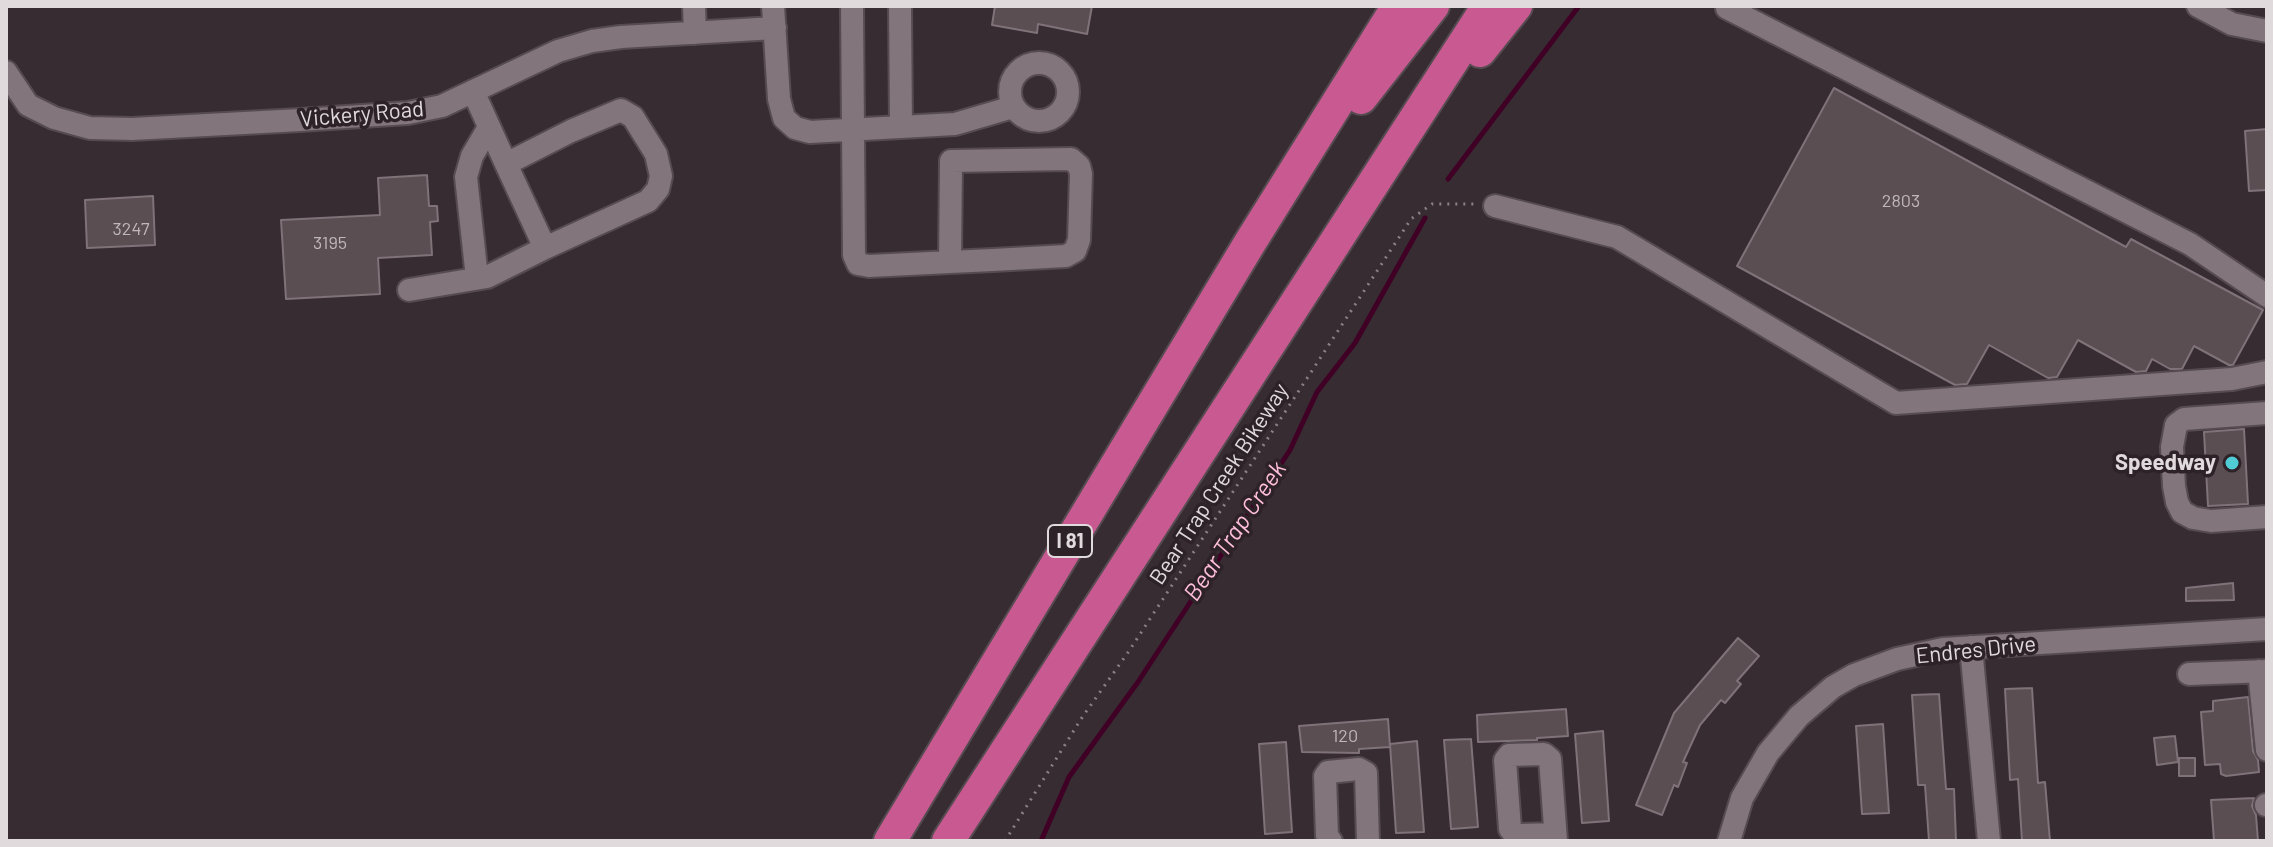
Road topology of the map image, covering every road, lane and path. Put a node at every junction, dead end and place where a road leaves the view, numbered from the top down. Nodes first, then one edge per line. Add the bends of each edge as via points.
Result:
1 (694, 6) edge
2 (852, 6) edge
3 (900, 6) edge
4 (1398, 6) edge
5 (1433, 6) edge
6 (1488, 6) edge
7 (1516, 6) edge
8 (1729, 6) edge
9 (2198, 6) edge
10 (774, 17) edge
11 (2267, 31) edge
12 (695, 33) junction
13 (6, 72) edge
14 (473, 91) junction
15 (1013, 107) dead end
16 (952, 124) junction
17 (489, 127) junction
18 (901, 127) junction
19 (854, 129) junction
20 (951, 161) junction
21 (506, 164) junction
22 (1370, 187) junction
23 (1495, 206) joint
24 (1251, 241) junction
25 (545, 248) junction
26 (950, 262) junction
27 (477, 278) junction
28 (409, 290) dead end
29 (2267, 296) edge
30 (2267, 372) edge
31 (2267, 413) edge
32 (2267, 517) edge
33 (2267, 629) edge
34 (1971, 647) junction
35 (2263, 671) edge
36 (2189, 674) dead end
37 (2267, 750) edge
38 (1368, 840) edge
39 (890, 841) edge
40 (948, 841) edge
41 (1005, 841) edge
42 (1332, 841) edge
43 (1729, 841) edge
44 (1989, 841) edge

1 - 12 street
2 - 19 street
3 - 18 street
4 - 24 highway
5 - 24 highway, I 81
6 - 22 highway, I 81
7 - 22 highway
8 - 29 street via 2190,244
9 - 11 street via 2232,24
10 - 12 street, Vickery Road
10 - 19 street via 784,118 810,132
12 - 14 street, Vickery Road via 592,41
13 - 14 street, Vickery Road via 28,105 90,128 408,113 442,106
14 - 17 street
15 - 16 street
16 - 18 street
16 - 20 street
17 - 21 street
17 - 27 street via 466,177
18 - 19 street
19 - 26 street via 858,264
20 - 26 street
20 - 26 street via 1071,159 1081,174 1075,251 1066,256
21 - 25 street
21 - 25 street via 621,110 633,117 656,154 661,176 648,201
22 - 40 highway, I 81
23 - 30 street via 1617,237 1896,403 2232,379
23 - 41 path, Bear Trap Creek Bikeway via 1432,204 1411,219
24 - 39 highway, I 81
25 - 27 street
27 - 28 street
31 - 32 street via 2184,419 2176,425 2172,447 2182,512 2211,521
33 - 34 street, Endres Drive
34 - 43 street, Endres Drive via 1897,659 1833,687 1768,753 1742,798
34 - 44 street
35 - 36 street
35 - 37 street
38 - 42 street
38 - 42 street via 1366,773 1359,769 1325,776 1327,836

